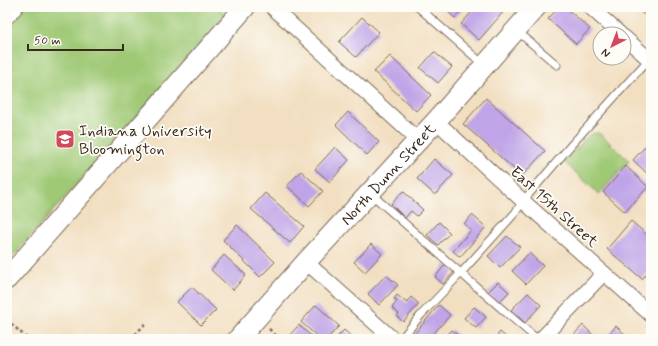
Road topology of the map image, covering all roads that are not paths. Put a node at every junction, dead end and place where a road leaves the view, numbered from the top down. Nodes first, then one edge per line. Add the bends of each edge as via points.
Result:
1 (16, 7) edge
2 (245, 7) edge
3 (272, 7) edge
4 (418, 7) edge
5 (536, 7) edge
6 (590, 7) edge
7 (7, 17) edge
8 (611, 26) edge
9 (516, 30) junction
10 (632, 44) edge
11 (650, 60) edge
12 (557, 65) dead end
13 (485, 66) junction
14 (436, 121) junction
15 (418, 140) junction
16 (370, 193) junction
17 (523, 201) junction
18 (306, 262) junction
19 (462, 273) junction
20 (604, 273) junction
21 (7, 279) edge
22 (651, 315) edge
23 (238, 339) edge
24 (393, 339) edge
25 (401, 339) edge
26 (537, 339) edge
27 (541, 339) edge

1 - 7 street
2 - 21 street
3 - 15 street
4 - 13 lane
5 - 9 street, North Dunn Street
6 - 8 street
9 - 12 lane
9 - 13 street, North Dunn Street
10 - 11 street
11 - 17 lane
13 - 14 street, North Dunn Street
14 - 15 street, North Dunn Street
14 - 17 street, East 15th Street
15 - 16 street, North Dunn Street
16 - 18 street, North Dunn Street
16 - 19 lane
17 - 19 lane
17 - 20 street, East 15th Street
18 - 23 street, North Dunn Street
18 - 24 street
19 - 25 lane
19 - 26 lane
20 - 22 street, East 15th Street
20 - 27 street

